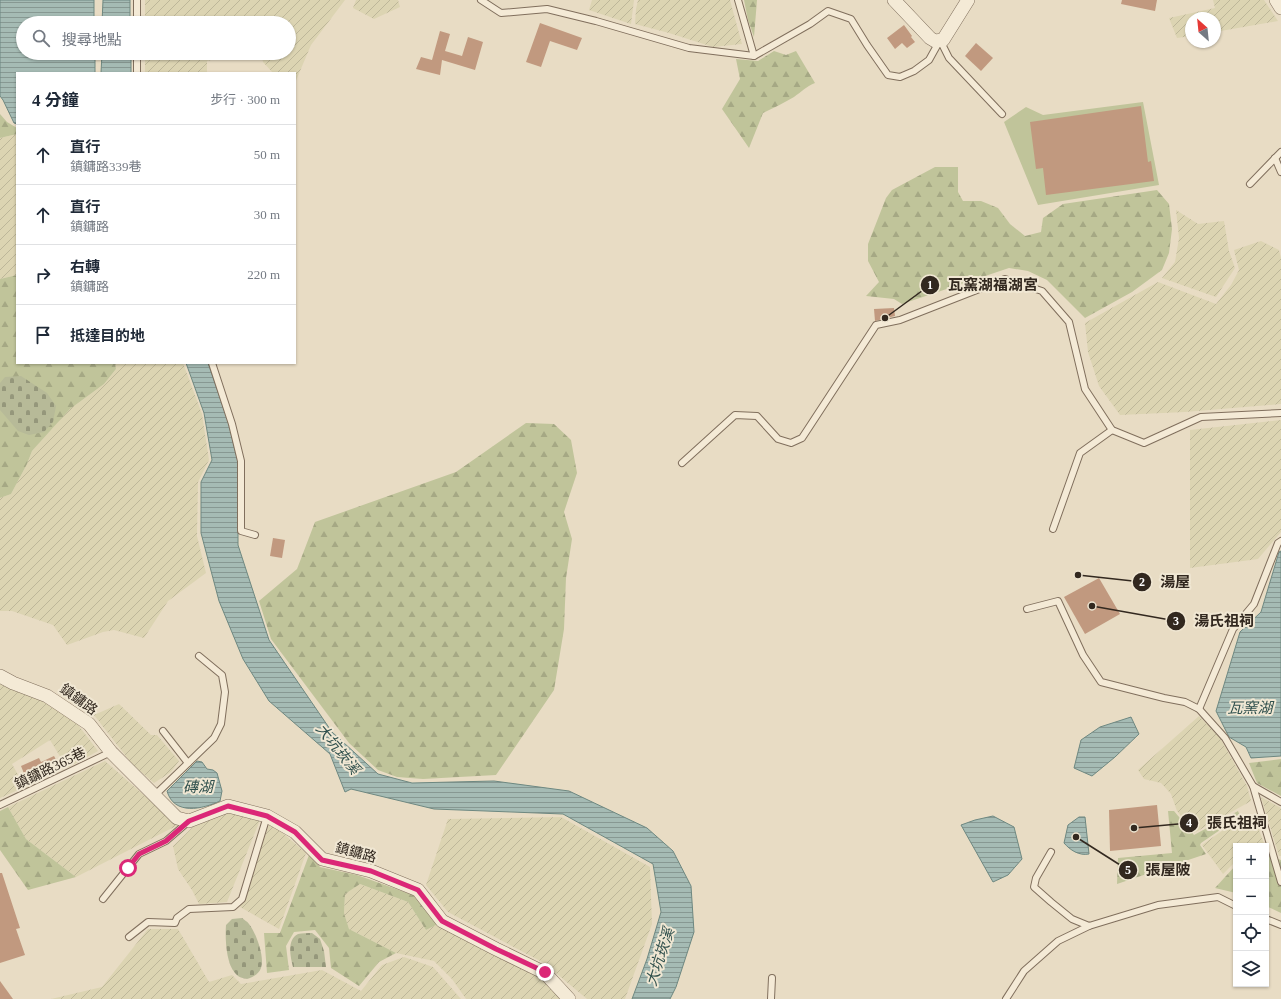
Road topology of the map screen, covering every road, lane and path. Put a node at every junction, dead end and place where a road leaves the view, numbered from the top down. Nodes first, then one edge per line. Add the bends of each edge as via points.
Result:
1 (137, 0) edge
2 (481, 0) edge
3 (738, 0) edge
4 (894, 0) edge
5 (968, 0) edge
6 (1276, 0) edge
7 (1281, 8) edge
8 (137, 16) edge
9 (940, 40) junction
10 (754, 56) junction
11 (137, 60) edge
12 (137, 72) edge
13 (1002, 114) dead end
14 (1281, 152) edge
15 (1275, 158) junction
16 (1281, 172) edge
17 (1250, 184) dead end
18 (212, 364) edge
19 (1281, 413) edge
20 (1112, 430) junction
21 (682, 463) dead end
22 (1053, 529) dead end
23 (255, 536) dead end
24 (1281, 540) edge
25 (1027, 609) dead end
26 (199, 656) dead end
27 (0, 676) edge
28 (1199, 709) junction
29 (163, 731) dead end
30 (111, 752) junction
31 (188, 763) junction
32 (1253, 786) junction
33 (154, 796) junction
34 (1281, 802) edge
35 (0, 805) edge
36 (267, 816) junction
37 (189, 821) junction
38 (1051, 852) dead end
39 (1281, 882) edge
40 (104, 898) dead end
41 (1233, 904) edge
42 (1269, 920) edge
43 (1281, 925) edge
44 (1089, 926) junction
45 (129, 937) dead end
46 (772, 978) dead end
47 (569, 999) edge
48 (771, 999) edge
49 (1006, 999) edge

1 - 8 lane
2 - 10 lane via 501,13 547,9 689,48
3 - 10 lane
4 - 9 street via 930,38
5 - 9 street via 943,40
6 - 7 street
9 - 10 lane via 929,60 914,72 900,77 888,75 850,19 828,11
9 - 13 lane via 950,58
11 - 12 lane
14 - 15 lane
15 - 16 lane
15 - 17 lane
18 - 23 lane via 232,424 241,462 241,532
19 - 20 lane via 1201,418 1144,443
20 - 21 lane via 1085,389 1069,322 1042,291 1006,279 900,320 876,325 802,438 792,443 778,439 756,416 735,415
20 - 22 lane via 1080,453
24 - 28 lane via 1254,604 1233,629
25 - 28 lane via 1058,601 1083,655 1101,682 1185,702
26 - 31 lane via 222,675 225,692 221,724 214,738
27 - 30 street, 鎮鏞路 via 47,696 89,724
28 - 32 lane via 1224,738
29 - 31 lane
30 - 33 street, 鎮鏞路
30 - 35 lane, 鎮鏞路365巷
31 - 33 lane
32 - 34 lane
32 - 39 lane
33 - 37 street, 鎮鏞路 via 177,818
36 - 37 street, 鎮鏞路 via 228,806
36 - 45 lane via 242,899 233,906 189,909 177,918 175,923 148,922
36 - 47 street, 鎮鏞路 via 295,832 322,860 371,871 418,890 442,921 545,972
37 - 40 lane via 166,841 139,854
38 - 44 lane via 1036,878 1034,887 1072,920
41 - 44 lane via 1218,897 1158,905
42 - 43 lane
44 - 49 lane via 1058,941 1024,971
46 - 48 lane

